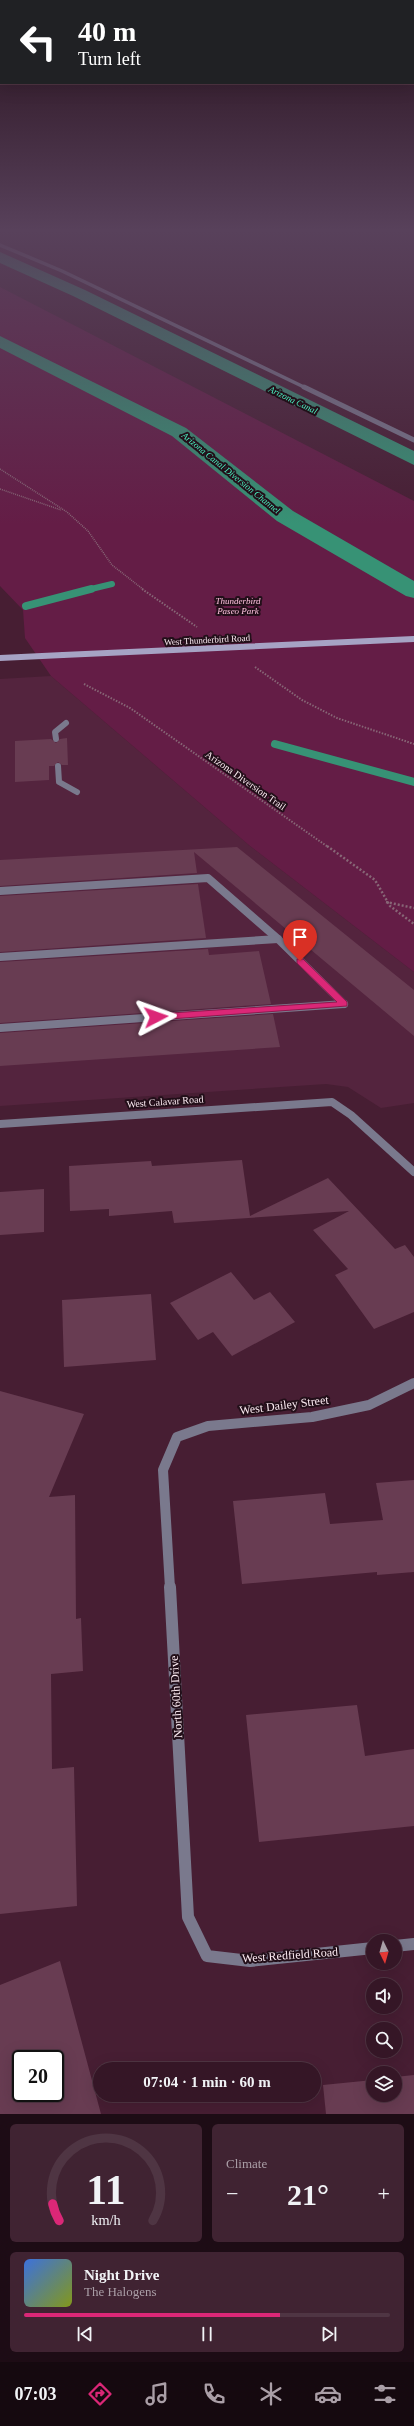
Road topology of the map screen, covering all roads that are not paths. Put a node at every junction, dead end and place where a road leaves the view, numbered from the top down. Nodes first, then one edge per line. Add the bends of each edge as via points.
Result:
1 (178, 327) edge
2 (414, 440) edge
3 (414, 639) edge
4 (0, 658) edge
5 (66, 723) dead end
6 (56, 739) dead end
7 (58, 766) dead end
8 (77, 792) dead end
9 (0, 891) edge
10 (278, 939) junction
11 (0, 958) edge
12 (0, 1028) edge
13 (0, 1124) edge
14 (414, 1172) edge
15 (414, 1383) edge
16 (177, 1437) joint
17 (414, 1944) edge
18 (402, 1945) edge
19 (366, 1949) edge
20 (207, 1956) joint

1 - 2 street
3 - 4 main road, West Thunderbird Road, bridge
5 - 6 street via 55,732
7 - 8 street via 59,782
9 - 10 street via 208,878
10 - 11 street
10 - 12 street via 344,1004
13 - 14 street, West Calavar Road via 332,1102 352,1115
15 - 16 street, West Dailey Street via 369,1405 312,1417 208,1426
16 - 20 street, North 60th Drive via 163,1470 188,1917
17 - 18 street
19 - 20 street, West Redfield Road via 250,1960

